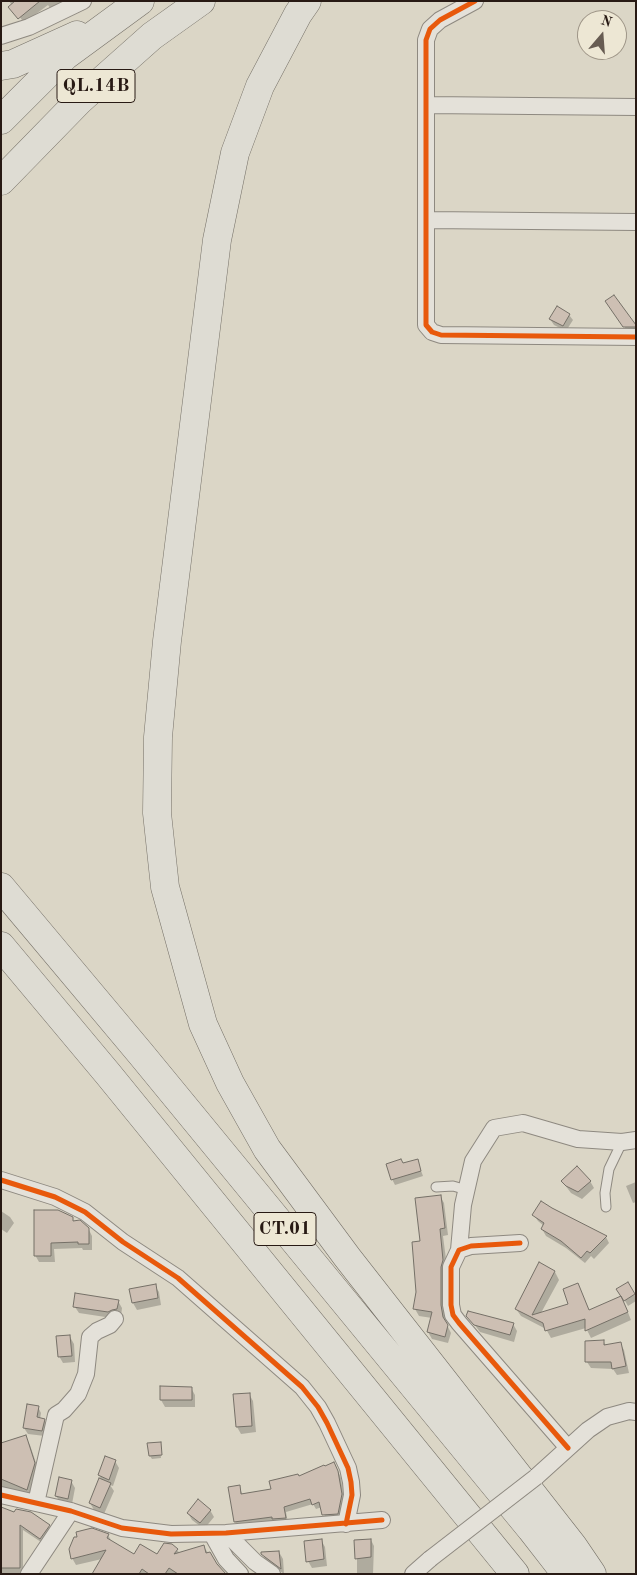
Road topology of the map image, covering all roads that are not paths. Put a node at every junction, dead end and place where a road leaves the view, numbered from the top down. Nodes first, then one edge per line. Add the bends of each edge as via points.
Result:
1 (83, 1) edge
2 (135, 1) edge
3 (140, 1) edge
4 (201, 1) edge
5 (307, 1) edge
6 (475, 1) edge
7 (1, 36) edge
8 (1, 66) edge
9 (426, 105) junction
10 (636, 106) edge
11 (1, 120) edge
12 (1, 182) edge
13 (426, 220) junction
14 (636, 222) edge
15 (636, 336) edge
16 (1, 887) edge
17 (1, 946) edge
18 (629, 1141) edge
19 (1, 1180) edge
20 (436, 1187) dead end
21 (466, 1190) junction
22 (606, 1207) dead end
23 (520, 1243) dead end
24 (459, 1250) junction
25 (115, 1319) dead end
26 (636, 1412) edge
27 (568, 1448) junction
28 (1, 1494) edge
29 (36, 1503) junction
30 (71, 1511) junction
31 (382, 1520) dead end
32 (346, 1524) junction
33 (219, 1533) junction
34 (29, 1574) edge
35 (240, 1574) edge
36 (272, 1574) edge
37 (413, 1574) edge
38 (516, 1574) edge
39 (566, 1574) edge
40 (592, 1574) edge

1 - 7 street via 29,27
2 - 8 highway via 74,37 13,64
3 - 11 highway, QL.14B via 66,56
4 - 12 highway, QL.14B via 152,36 80,100
5 - 40 highway via 260,86 235,153 216,240 158,737 157,813 165,887 203,1024 230,1083 267,1149
6 - 9 street via 430,29 426,40
9 - 10 street
9 - 13 street
13 - 14 street
13 - 15 street via 426,325 432,332 441,335
16 - 39 highway, CT.01
17 - 38 highway, CT.01
18 - 21 street via 578,1139 523,1123 494,1128 473,1161
18 - 22 lane via 609,1169
19 - 32 street via 55,1196 85,1212 178,1278 302,1387 318,1407 348,1468 352,1495
20 - 21 lane via 453,1186
21 - 24 street
23 - 24 street via 471,1246
24 - 27 street via 451,1267 453,1315
25 - 29 street via 90,1337 86,1374 78,1394 56,1415
26 - 27 street via 607,1416
27 - 37 street, bridge
28 - 29 street
29 - 30 street
30 - 33 street via 122,1528 171,1534
30 - 34 street
31 - 32 street
32 - 33 street
33 - 35 street via 226,1559
33 - 36 street

